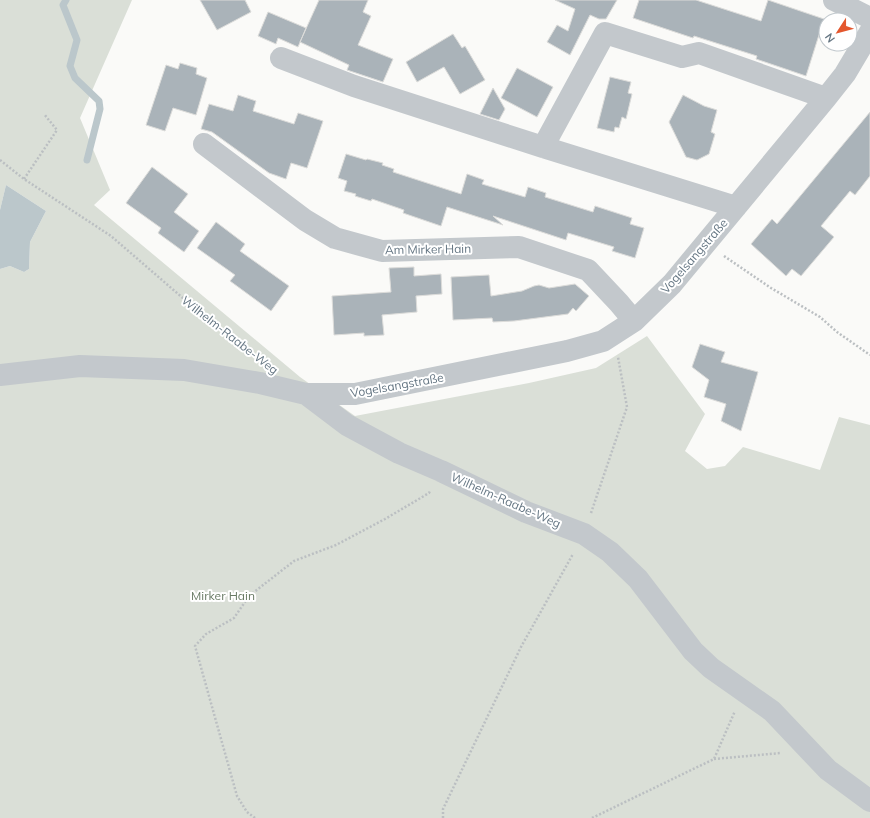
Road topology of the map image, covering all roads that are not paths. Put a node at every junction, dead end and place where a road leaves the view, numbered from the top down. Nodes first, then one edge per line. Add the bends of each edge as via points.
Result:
1 (834, 0) edge
2 (870, 18) edge
3 (870, 32) edge
4 (281, 58) dead end
5 (826, 98) junction
6 (204, 144) dead end
7 (543, 147) junction
8 (736, 207) junction
9 (634, 321) junction
10 (0, 375) edge
11 (306, 394) junction
12 (870, 801) edge

1 - 2 street
3 - 5 street, Vogelsangstraße via 845,74
4 - 7 street, Vogelsangstraße via 354,86
5 - 7 street via 699,53 682,57 605,33
5 - 8 street, Vogelsangstraße
6 - 9 street, Am Mirker Hain via 305,220 335,238 382,251 519,247 588,270
7 - 8 street, Vogelsangstraße
8 - 9 street, Vogelsangstraße via 672,284
9 - 11 street, Vogelsangstraße via 603,341 567,351 355,394
10 - 11 street, Vogelsangstraße via 80,366 184,370
11 - 12 street, Wilhelm-Raabe-Weg via 347,425 400,453 526,512 584,534 610,552 638,579 693,651 711,668 772,711 828,770

